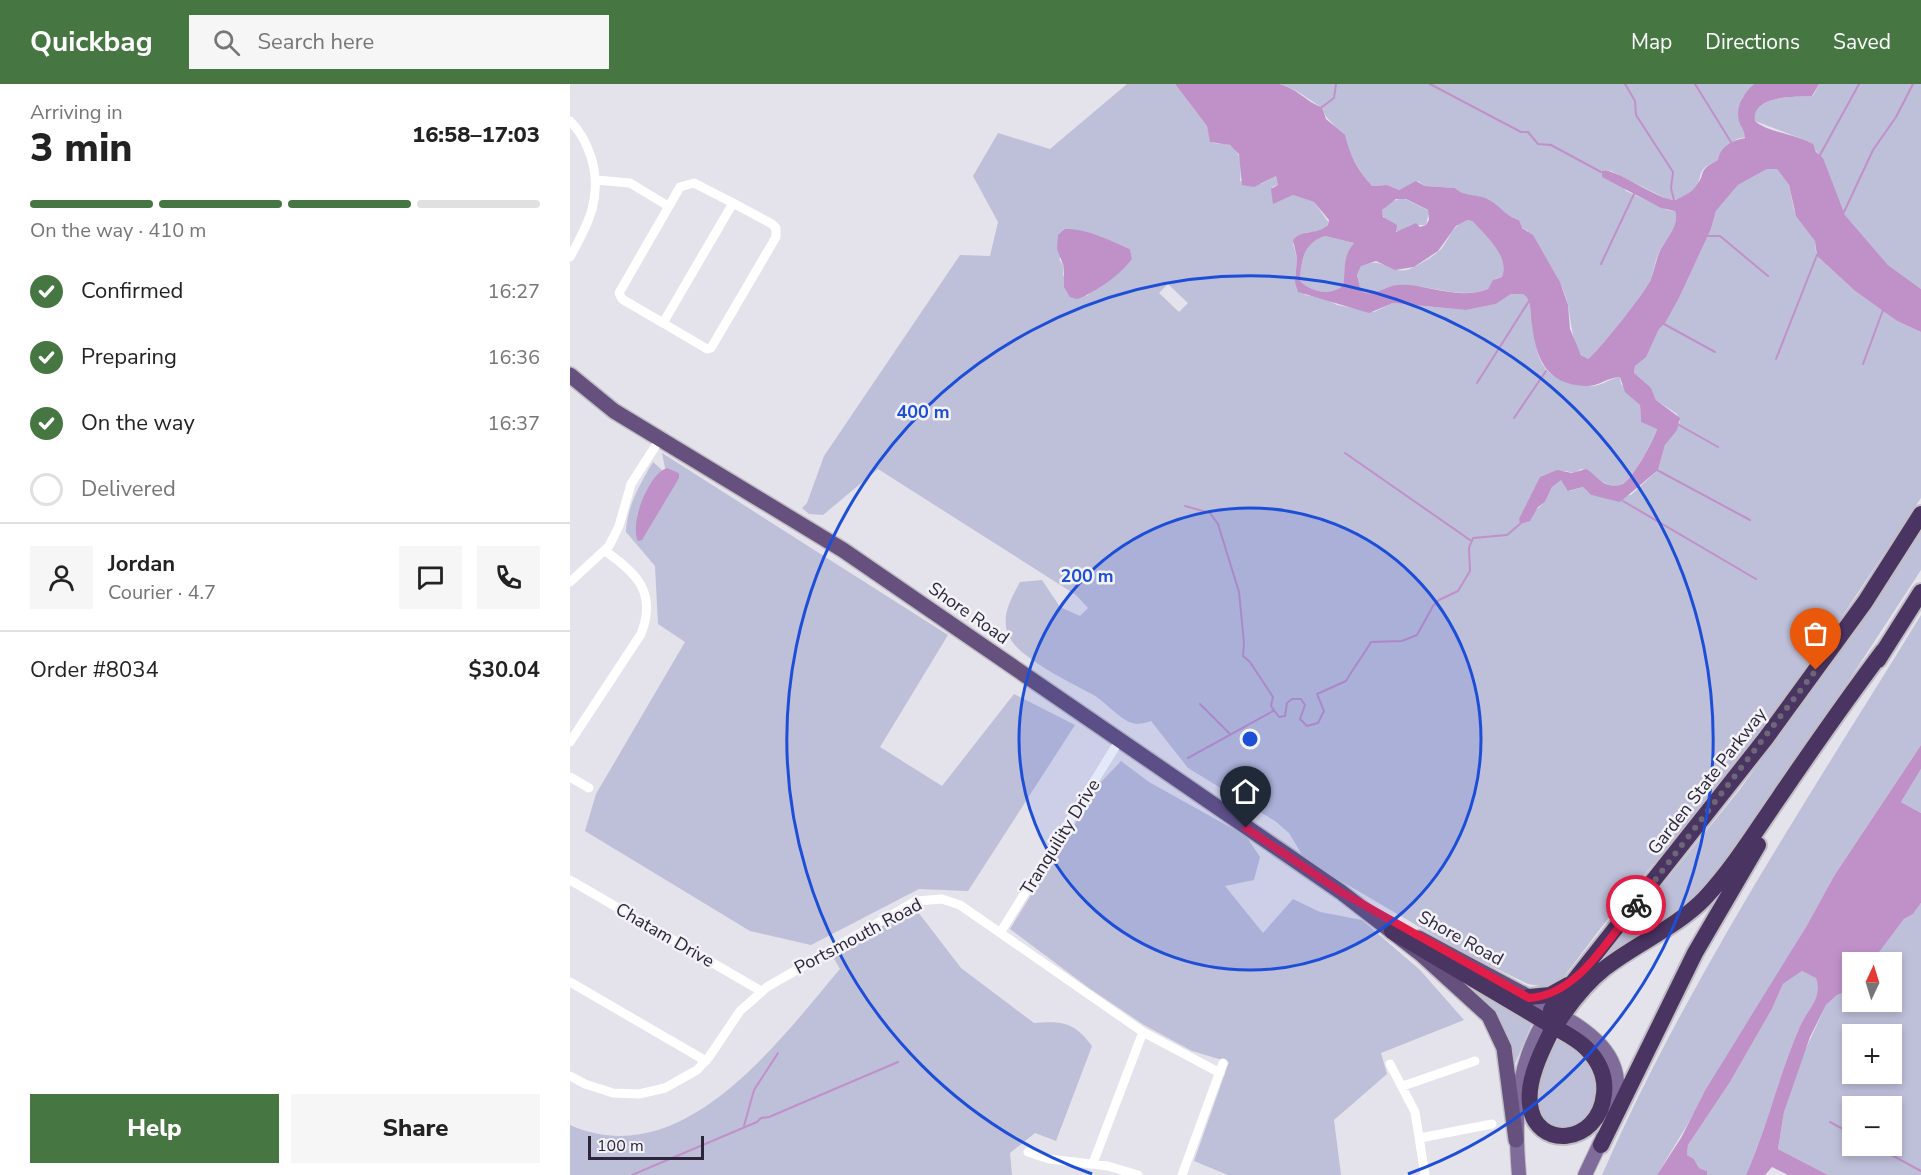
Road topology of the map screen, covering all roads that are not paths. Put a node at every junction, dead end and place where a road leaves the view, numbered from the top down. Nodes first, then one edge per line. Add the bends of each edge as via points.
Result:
1 (570, 123) edge
2 (597, 180) junction
3 (733, 203) junction
4 (668, 206) junction
5 (570, 257) edge
6 (663, 324) junction
7 (572, 374) edge
8 (660, 439) junction
9 (1921, 514) edge
10 (605, 551) junction
11 (570, 582) edge
12 (1921, 592) edge
13 (1883, 651) junction
14 (1119, 741) junction
15 (570, 742) edge
16 (570, 777) edge
17 (590, 788) dead end
18 (570, 880) edge
19 (1341, 892) junction
20 (1392, 931) junction
21 (1000, 933) junction
22 (570, 982) edge
23 (1574, 982) junction
24 (761, 991) junction
25 (1529, 998) junction
26 (1553, 1019) junction
27 (1143, 1032) junction
28 (706, 1061) junction
29 (1475, 1061) dead end
30 (1223, 1063) dead end
31 (1390, 1064) dead end
32 (1220, 1073) junction
33 (570, 1076) edge
34 (1403, 1086) junction
35 (1492, 1124) dead end
36 (1420, 1138) junction
37 (1516, 1140) junction
38 (1601, 1144) junction
39 (1028, 1152) dead end
40 (1093, 1163) junction
41 (1138, 1175) edge
42 (1182, 1175) edge
43 (1425, 1175) edge
44 (1519, 1175) edge
45 (1585, 1175) edge

1 - 2 street via 583,136
2 - 4 street via 630,183
2 - 5 street via 592,214
3 - 4 street via 694,183 680,187
3 - 6 street
3 - 6 street via 772,224 776,237 711,348
4 - 6 street via 619,293 622,299
7 - 8 highway, Shore Road via 609,408
8 - 10 street via 631,484 619,526
8 - 14 highway, Shore Road via 814,531
9 - 23 highway, Garden State Parkway via 1865,602 1766,738
10 - 11 street
10 - 15 street via 626,566 640,583 647,603 645,624
12 - 13 highway
13 - 26 highway via 1716,886 1687,913 1598,974
13 - 38 highway via 1714,919
14 - 19 highway, Shore Road
14 - 21 street, Tranquility Drive
16 - 17 street
18 - 24 street, Chatam Drive
19 - 20 highway, Shore Road
19 - 25 highway, Shore Road
20 - 26 highway
20 - 37 highway, Shore Road via 1494,1023 1504,1048
21 - 24 street, Portsmouth Road via 951,901 922,899
21 - 27 street, Portsmouth Road
22 - 28 street
23 - 25 highway via 1550,995
23 - 26 highway, Garden State Parkway
24 - 28 street, Portsmouth Road via 740,1011
25 - 26 main road, Shore Road
26 - 26 highway via 1588,1050 1603,1079 1598,1116 1587,1130 1570,1136 1547,1131 1534,1118 1530,1107 1535,1072
26 - 37 main road, Garden State Parkway via 1523,1069 1516,1105
26 - 38 main road, Shore Road via 1594,1038 1605,1048 1614,1066 1616,1101
27 - 32 street, Portsmouth Road
27 - 40 street
28 - 33 street, Portsmouth Road via 676,1083 639,1094 599,1090
29 - 34 street
30 - 32 street
31 - 34 street
32 - 42 street
34 - 36 street via 1415,1112
35 - 36 street
36 - 43 street
37 - 44 main road, Garden State Parkway
38 - 45 main road, Shore Road
39 - 40 street via 1049,1159
40 - 41 street

